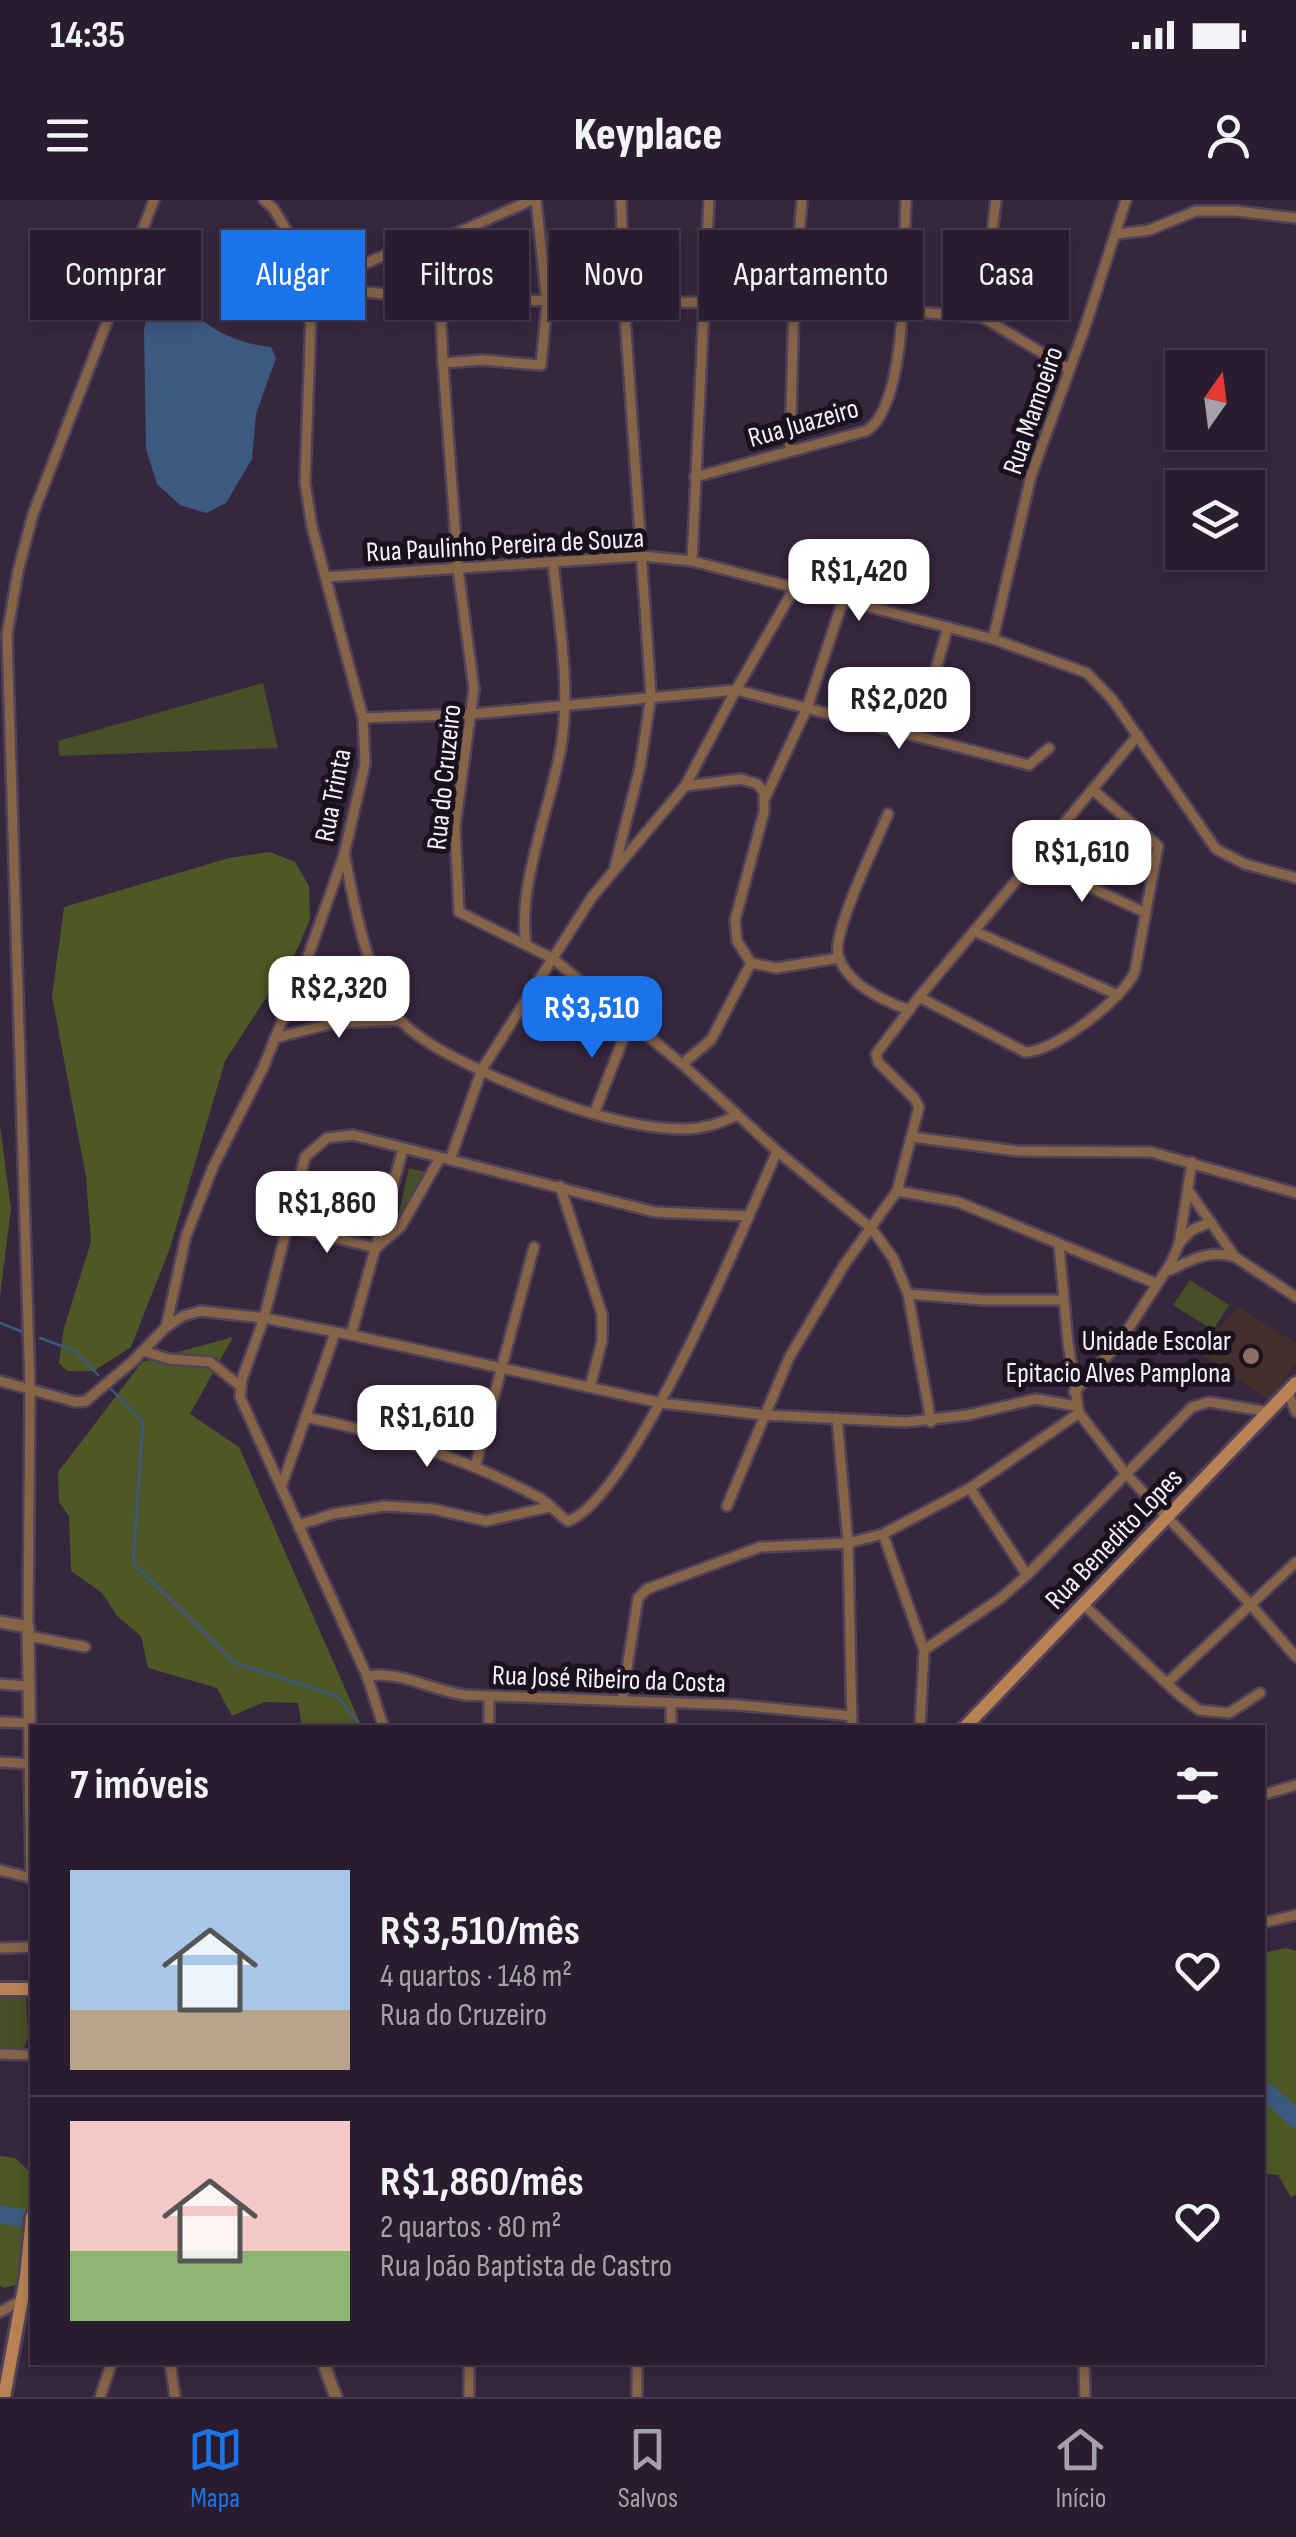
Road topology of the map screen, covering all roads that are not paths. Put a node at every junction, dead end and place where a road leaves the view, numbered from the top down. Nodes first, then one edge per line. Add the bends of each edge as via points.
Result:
1 (154, 200) edge
2 (264, 200) edge
3 (284, 200) edge
4 (495, 200) edge
5 (534, 200) edge
6 (621, 200) edge
7 (710, 200) edge
8 (802, 200) edge
9 (906, 200) edge
10 (996, 200) edge
11 (1126, 200) edge
12 (273, 208) junction
13 (501, 214) junction
14 (1296, 218) edge
15 (285, 230) edge
16 (622, 230) edge
17 (708, 230) edge
18 (800, 230) edge
19 (905, 230) edge
20 (992, 230) edge
21 (1117, 234) junction
22 (365, 264) edge
23 (529, 301) edge
24 (547, 302) junction
25 (311, 320) edge
26 (441, 320) edge
27 (625, 320) edge
28 (704, 320) edge
29 (794, 320) edge
30 (901, 320) edge
31 (987, 320) edge
32 (444, 362) junction
33 (1068, 369) junction
34 (790, 450) junction
35 (695, 477) junction
36 (642, 556) junction
37 (692, 561) junction
38 (553, 562) junction
39 (458, 569) junction
40 (326, 577) junction
41 (795, 587) junction
42 (843, 600) junction
43 (0, 623) edge
44 (948, 628) junction
45 (7, 635) junction
46 (993, 639) junction
47 (736, 690) junction
48 (651, 696) junction
49 (566, 706) junction
50 (807, 708) junction
51 (473, 714) junction
52 (363, 718) junction
53 (1138, 735) junction
54 (917, 736) junction
55 (1049, 748) dead end
56 (685, 786) junction
57 (1093, 790) junction
58 (766, 798) junction
59 (888, 814) dead end
60 (344, 855) junction
61 (1034, 862) junction
62 (614, 866) junction
63 (1296, 878) edge
64 (1146, 913) junction
65 (974, 932) junction
66 (526, 943) junction
67 (552, 958) junction
68 (839, 958) junction
69 (751, 964) junction
70 (1118, 995) junction
71 (919, 998) junction
72 (910, 1010) junction
73 (399, 1020) junction
74 (629, 1024) junction
75 (275, 1038) junction
76 (682, 1064) junction
77 (482, 1069) junction
78 (594, 1114) junction
79 (736, 1116) junction
80 (912, 1137) junction
81 (403, 1149) junction
82 (777, 1152) junction
83 (445, 1159) junction
84 (1192, 1162) junction
85 (560, 1186) junction
86 (1188, 1190) junction
87 (896, 1191) junction
88 (1296, 1193) edge
89 (749, 1216) junction
90 (1211, 1222) junction
91 (287, 1226) junction
92 (872, 1229) junction
93 (1178, 1244) junction
94 (1059, 1245) junction
95 (376, 1248) junction
96 (534, 1248) dead end
97 (1235, 1257) junction
98 (1166, 1272) junction
99 (1155, 1284) junction
100 (908, 1294) junction
101 (1296, 1297) edge
102 (1063, 1300) junction
103 (264, 1318) junction
104 (166, 1326) junction
105 (335, 1332) junction
106 (350, 1335) junction
107 (143, 1350) junction
108 (502, 1369) junction
109 (0, 1381) edge
110 (240, 1386) junction
111 (30, 1388) junction
112 (590, 1388) junction
113 (1292, 1388) edge
114 (1074, 1392) junction
115 (661, 1402) junction
116 (1078, 1409) junction
117 (1270, 1412) junction
118 (1296, 1412) edge
119 (764, 1415) junction
120 (305, 1417) junction
121 (837, 1418) junction
122 (931, 1422) junction
123 (475, 1467) junction
124 (1126, 1474) junction
125 (282, 1485) junction
126 (970, 1488) junction
127 (550, 1506) junction
128 (727, 1506) dead end
129 (1170, 1517) junction
130 (300, 1526) junction
131 (883, 1534) junction
132 (848, 1543) junction
133 (1296, 1562) edge
134 (1027, 1575) junction
135 (1083, 1604) junction
136 (1251, 1605) junction
137 (0, 1622) edge
138 (28, 1631) junction
139 (84, 1647) dead end
140 (924, 1650) junction
141 (1296, 1657) edge
142 (367, 1676) junction
143 (1167, 1683) junction
144 (0, 1684) edge
145 (28, 1686) junction
146 (1260, 1693) dead end
147 (489, 1696) junction
148 (622, 1700) junction
149 (671, 1705) junction
150 (808, 1713) junction
151 (852, 1716) junction
152 (0, 1722) edge
153 (30, 1723) joint
154 (383, 1725) edge
155 (489, 1725) edge
156 (671, 1725) edge
157 (808, 1725) edge
158 (852, 1725) edge
159 (920, 1725) edge
160 (967, 1725) edge
161 (0, 1762) edge
162 (30, 1764) edge
163 (1296, 1785) edge
164 (1265, 1794) edge
165 (0, 1870) edge
166 (30, 1878) edge
167 (1296, 1915) edge
168 (1265, 1922) edge
169 (30, 1947) edge
170 (0, 1948) edge
171 (30, 1989) edge
172 (0, 1990) edge
173 (0, 2054) edge
174 (30, 2054) edge
175 (30, 2247) edge
176 (28, 2278) edge
177 (22, 2300) junction
178 (0, 2312) edge
179 (111, 2365) edge
180 (170, 2365) edge
181 (324, 2365) edge
182 (469, 2365) edge
183 (637, 2365) edge
184 (1084, 2365) edge
185 (4, 2397) edge
186 (100, 2397) edge
187 (174, 2397) edge
188 (336, 2397) edge
189 (469, 2397) edge
190 (636, 2397) edge
191 (1085, 2397) edge

1 - 45 street via 26,535
2 - 12 street, Rua Trinta
3 - 12 street
4 - 13 street
5 - 13 street
5 - 24 street
6 - 16 street
7 - 17 street
8 - 18 street
9 - 19 street, Rua Juazeiro
10 - 20 street
11 - 21 street, Rua Mamoeiro
12 - 15 street, Rua Trinta
13 - 22 street
14 - 21 street via 1196,211 1149,230
21 - 33 street, Rua Mamoeiro
23 - 24 street
24 - 32 street via 541,365
25 - 40 street, Rua Trinta via 305,484
26 - 32 street, Rua do Cruzeiro
27 - 36 street
28 - 35 street
29 - 34 street
30 - 34 street, Rua Juazeiro via 895,378 881,419 866,431
31 - 33 street
32 - 39 street, Rua do Cruzeiro
33 - 46 street, Rua Mamoeiro via 1031,476
34 - 35 street, Rua Juazeiro
35 - 37 street
36 - 37 street, Rua Paulinho Pereira de Souza
36 - 38 street, Rua Paulinho Pereira de Souza
36 - 48 street
37 - 41 street, Rua Paulinho Pereira de Souza
38 - 39 street, Rua Paulinho Pereira de Souza
38 - 49 street
39 - 40 street, Rua Paulinho Pereira de Souza
39 - 51 street, Rua do Cruzeiro
40 - 52 street, Rua Trinta
41 - 42 street, Rua Paulinho Pereira de Souza
41 - 47 street
42 - 44 street, Rua Paulinho Pereira de Souza
42 - 50 street
43 - 45 street
44 - 46 street, Rua Paulinho Pereira de Souza
44 - 54 street
45 - 111 street
46 - 53 street, Rua Paulinho Pereira de Souza via 1086,673
47 - 48 street
47 - 50 street
47 - 56 street
48 - 49 street
48 - 62 street
49 - 51 street
49 - 66 street via 525,900
50 - 54 street
50 - 58 street
51 - 52 street
51 - 66 street, Rua do Cruzeiro via 454,827 459,912
52 - 60 street, Rua Trinta via 365,764
53 - 57 street
53 - 63 street, Rua Paulinho Pereira de Souza via 1216,850
54 - 55 street via 1029,765
56 - 58 street via 741,779 757,784
56 - 62 street
57 - 61 street
57 - 64 street via 1158,846
58 - 69 street via 735,920
59 - 68 street via 839,936
60 - 73 street via 364,940
60 - 75 street, Rua Trinta
61 - 64 street
61 - 65 street
62 - 67 street
64 - 70 street via 1135,971
65 - 70 street
65 - 71 street
66 - 67 street, Rua do Cruzeiro
67 - 74 street, Rua do Cruzeiro
67 - 77 street
68 - 69 street via 776,968
68 - 72 street via 868,992
69 - 76 street via 712,1040
70 - 71 street via 1030,1053
71 - 72 street
72 - 80 street via 876,1056 918,1104
73 - 75 street via 334,1022
73 - 77 street
74 - 76 street, Rua do Cruzeiro
74 - 78 street
75 - 104 street, Rua Trinta via 194,1213
76 - 79 street, Rua do Cruzeiro
77 - 78 street
77 - 83 street
78 - 79 street via 685,1129
79 - 82 street, Rua do Cruzeiro
80 - 84 street via 1017,1151 1151,1152
80 - 87 street
81 - 83 street
81 - 91 street via 352,1135 319,1142 305,1157
81 - 95 street
82 - 89 street
82 - 92 street, Rua do Cruzeiro
83 - 85 street
83 - 95 street via 401,1226
84 - 86 street
84 - 88 street
85 - 89 street via 655,1212
85 - 112 street via 602,1314
86 - 90 street
86 - 93 street
87 - 92 street
87 - 94 street via 958,1202
89 - 115 street
90 - 93 street
90 - 97 street
91 - 95 street
91 - 103 street
92 - 100 street, Rua do Cruzeiro
92 - 119 street via 809,1322
93 - 98 street
94 - 99 street
94 - 102 street
95 - 106 street
96 - 108 street
97 - 98 street via 1201,1255
97 - 101 street
98 - 99 street
99 - 114 street via 1119,1344
100 - 102 street
100 - 122 street, Rua do Cruzeiro
102 - 114 street
103 - 104 street via 202,1311
103 - 105 street
103 - 110 street
104 - 107 street
105 - 106 street
105 - 120 street
106 - 108 street
107 - 110 street via 210,1362
107 - 111 street via 95,1396 76,1402
108 - 112 street
108 - 123 street
109 - 111 street
110 - 125 street
111 - 138 street
112 - 115 street
113 - 117 main road, Rua Benedito Lopes
113 - 118 street
114 - 116 street
115 - 119 street
115 - 127 street via 593,1504 568,1521
116 - 122 street via 1036,1399
116 - 124 street
116 - 126 street
117 - 124 street via 1199,1404
117 - 129 main road, Rua Benedito Lopes
119 - 121 street
119 - 128 street
120 - 123 street via 380,1432
120 - 125 street
121 - 122 street
121 - 132 street
123 - 127 street
124 - 129 street
124 - 134 street
125 - 130 street
126 - 131 street
126 - 134 street
127 - 130 street via 486,1521 385,1506
129 - 135 main road, Rua Benedito Lopes
129 - 136 street
130 - 142 street
131 - 132 street
131 - 140 street
132 - 148 street via 760,1548 647,1588 638,1598
132 - 151 street
133 - 136 street
134 - 140 street
135 - 143 street
135 - 160 main road, Rua Benedito Lopes
136 - 141 street
136 - 143 street
137 - 138 street
138 - 139 street
138 - 145 street
140 - 159 street
142 - 147 street, Rua José Ribeiro da Costa via 400,1676 447,1693
142 - 154 street
143 - 146 street via 1190,1705 1216,1714 1238,1710
144 - 145 street
145 - 153 street
147 - 148 street, Rua José Ribeiro da Costa
147 - 155 street
148 - 149 street, Rua José Ribeiro da Costa
149 - 150 street, Rua José Ribeiro da Costa
149 - 156 street
150 - 151 street, Rua José Ribeiro da Costa
150 - 157 street
151 - 158 street
152 - 153 street
161 - 162 street
163 - 164 street
165 - 166 street
167 - 168 street
169 - 170 street
171 - 172 main road
173 - 174 street
175 - 176 main road
176 - 177 main road
177 - 178 street
177 - 185 main road
179 - 186 street
180 - 187 street
181 - 188 street
182 - 189 street
183 - 190 street
184 - 191 street

